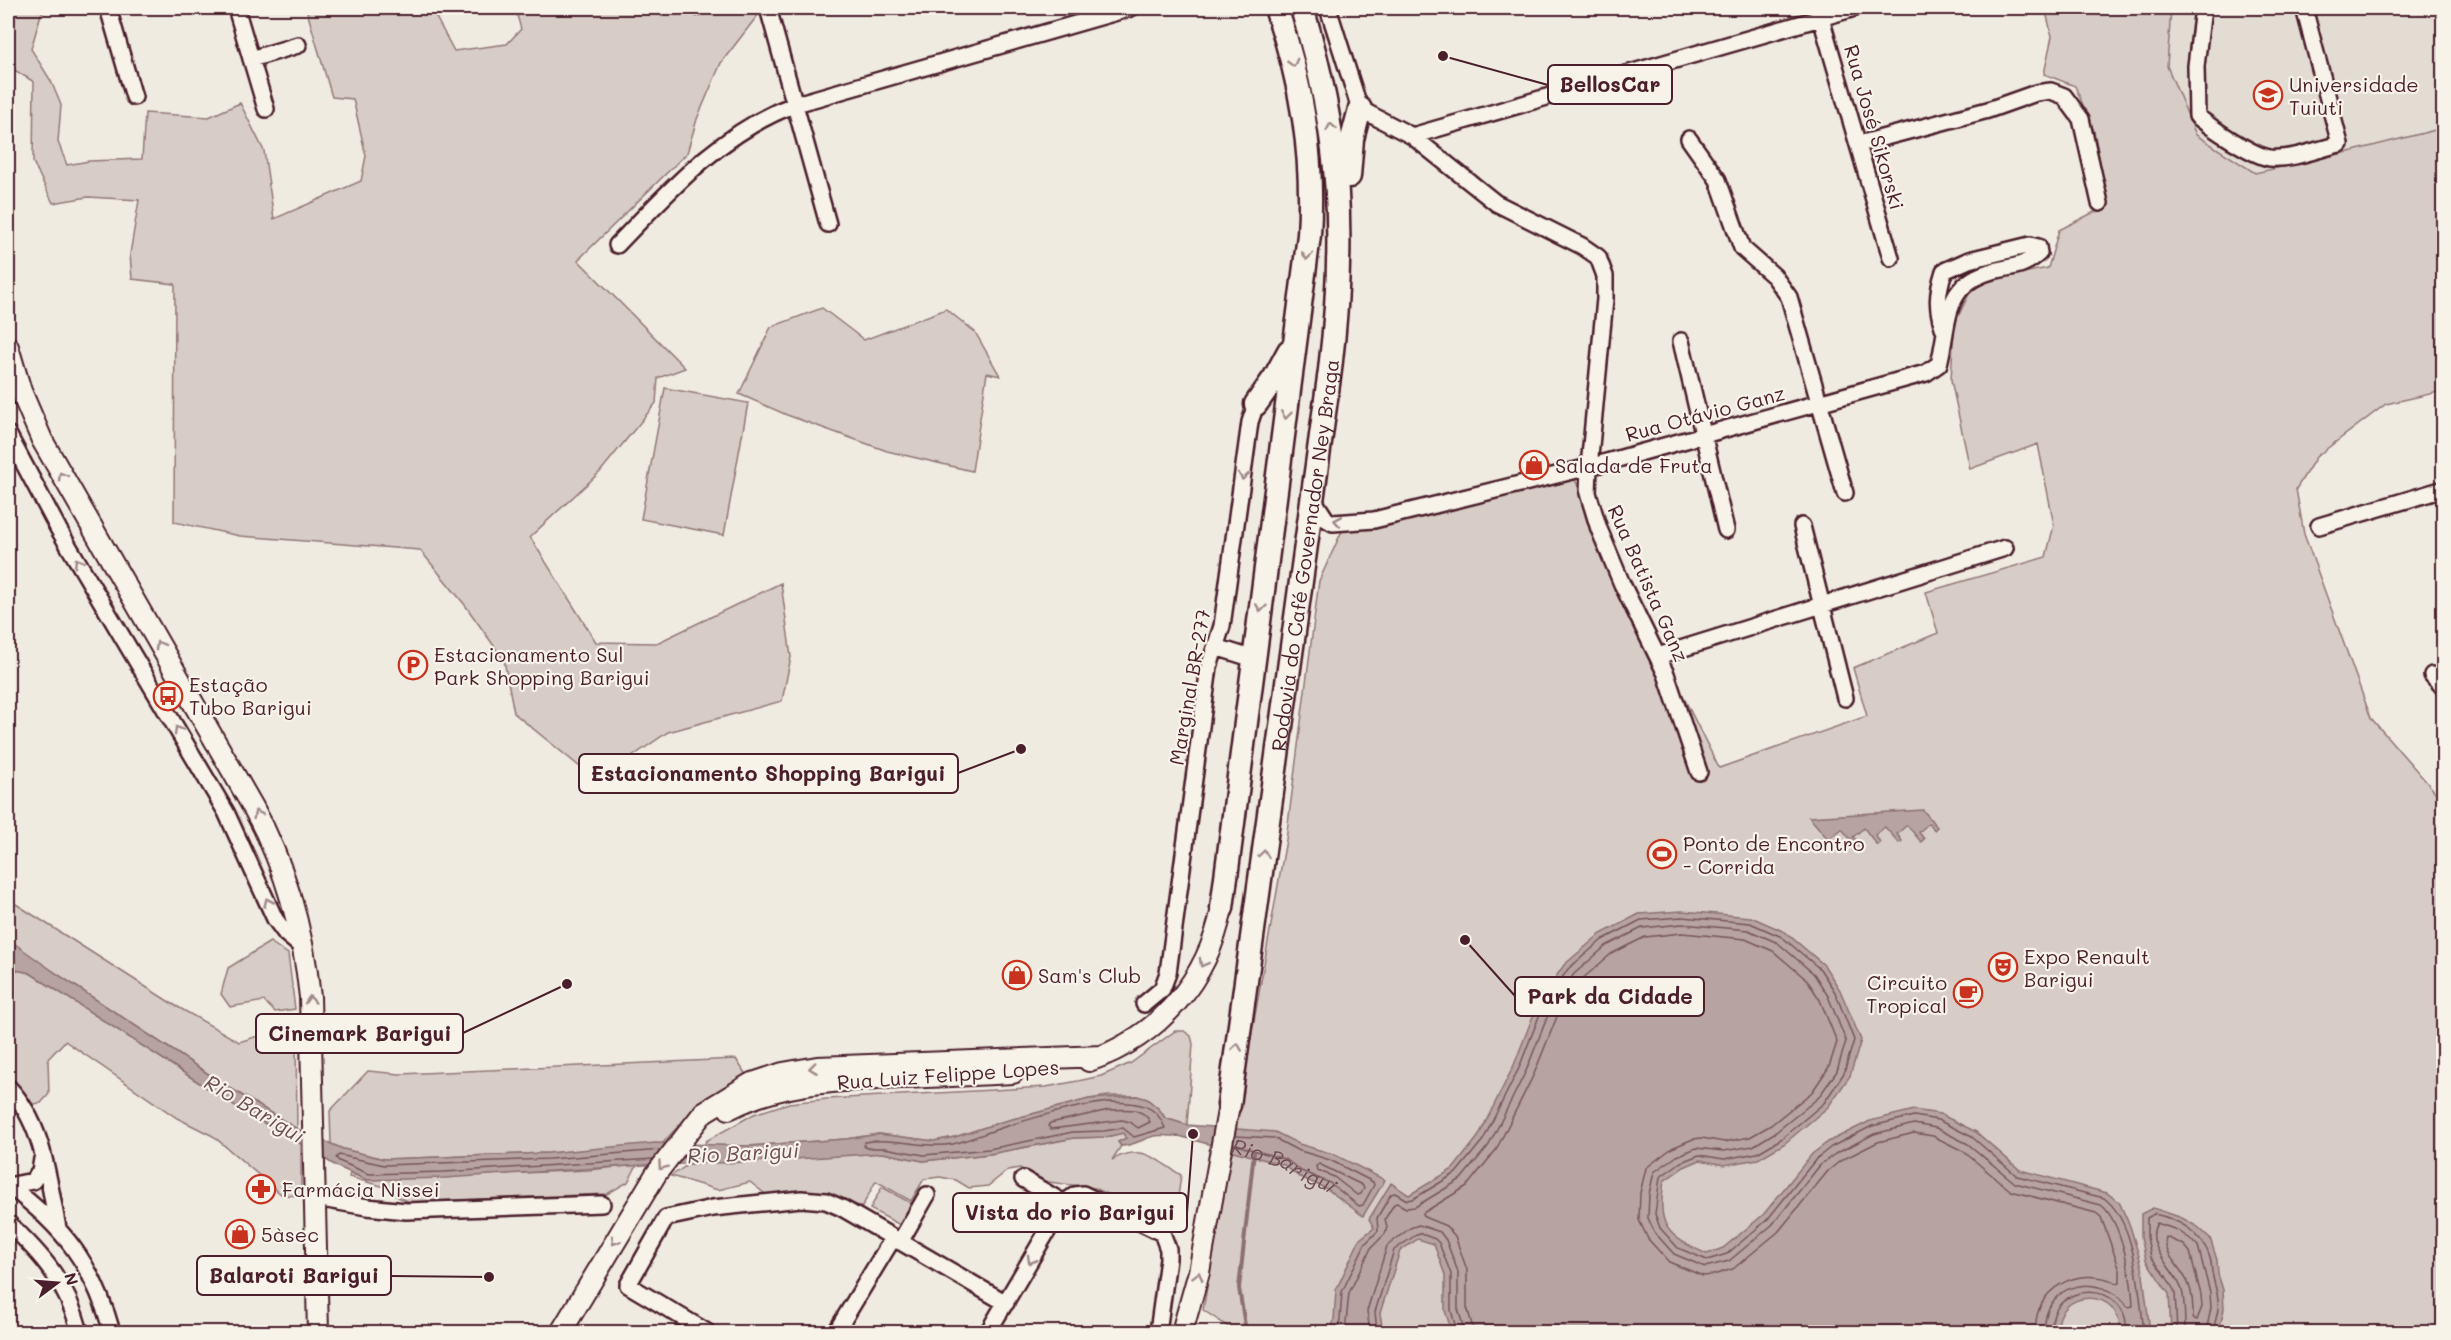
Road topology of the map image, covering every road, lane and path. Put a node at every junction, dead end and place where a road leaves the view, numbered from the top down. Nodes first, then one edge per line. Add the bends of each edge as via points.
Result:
1 (108, 8) edge
2 (236, 8) edge
3 (768, 8) edge
4 (1131, 8) edge
5 (1276, 8) edge
6 (1302, 8) edge
7 (1328, 8) edge
8 (1855, 8) edge
9 (2203, 8) edge
10 (2304, 8) edge
11 (1819, 13) edge
12 (298, 45) dead end
13 (251, 59) junction
14 (134, 97) dead end
15 (796, 104) junction
16 (266, 109) dead end
17 (1360, 109) junction
18 (1412, 136) junction
19 (1689, 139) dead end
20 (1859, 144) junction
21 (2100, 203) dead end
22 (828, 224) dead end
23 (617, 245) dead end
24 (1891, 258) dead end
25 (1335, 330) junction
26 (1944, 330) junction
27 (1296, 336) junction
28 (1681, 340) dead end
29 (8, 347) edge
30 (1818, 403) junction
31 (1256, 404) joint
32 (8, 434) edge
33 (1703, 435) junction
34 (1589, 466) junction
35 (2444, 489) edge
36 (1845, 493) dead end
37 (1313, 499) junction
38 (1802, 526) dead end
39 (2319, 526) dead end
40 (1726, 530) dead end
41 (2005, 548) dead end
42 (1822, 604) junction
43 (1216, 647) junction
44 (1658, 656) junction
45 (1254, 658) junction
46 (2432, 675) dead end
47 (2444, 688) edge
48 (1845, 698) dead end
49 (1699, 772) dead end
50 (1222, 908) joint
51 (303, 948) junction
52 (1144, 1004) dead end
53 (8, 1087) edge
54 (1229, 1105) joint
55 (42, 1156) junction
56 (1023, 1179) dead end
57 (8, 1185) edge
58 (316, 1189) junction
59 (927, 1195) dead end
60 (1069, 1199) junction
61 (602, 1204) dead end
62 (8, 1223) edge
63 (58, 1228) junction
64 (896, 1240) junction
65 (1006, 1304) junction
66 (80, 1332) edge
67 (112, 1332) edge
68 (318, 1332) edge
69 (561, 1332) edge
70 (707, 1332) edge
71 (836, 1332) edge
72 (988, 1332) edge
73 (1158, 1332) edge
74 (1182, 1332) edge

1 - 14 street
2 - 13 street
3 - 15 street
4 - 15 street
5 -> 27 highway, Rodovia do Café Governador Ney Braga via 1298,82 1311,169 1309,235
25 -> 6 highway, Rodovia do Café Governador Ney Braga via 1340,237 1337,169 1325,94
7 - 17 street
8 - 11 street
9 - 10 street via 2197,56 2197,116 2267,158 2283,158 2340,144
11 - 18 street
11 - 20 street, Rua José Sikorski
12 - 13 street
13 - 16 street
15 - 22 street
15 - 23 street via 764,117 726,142
17 - 18 street, Rua Batista Ganz
17 - 25 highway via 1350,152 1347,240
18 - 34 street, Rua Batista Ganz via 1496,203 1598,257 1605,276 1605,299
19 - 30 street via 1718,180 1742,248 1785,289
20 - 21 street via 2051,91 2064,96 2080,119
20 - 24 street, Rua José Sikorski
25 - 37 highway, Rodovia do Café Governador Ney Braga
26 - 26 street via 1953,298 1965,284 1987,272 2029,262 2039,253 2038,247 2030,245 1978,258 1944,271 1937,292
26 - 30 street, Rua Otávio Ganz via 1939,364 1926,373
27 - 31 highway
27 -> 45 highway, Rodovia do Café Governador Ney Braga
28 - 33 street
51 -> 29 main road via 287,886 259,817 42,440
30 - 33 street, Rua Otávio Ganz
30 - 36 street
31 -> 43 street, Marginal BR-277
51 -> 32 street via 275,918 226,812 64,539
33 - 34 street, Rua Otávio Ganz
33 - 40 street
34 -> 37 street, Rua Otávio Ganz via 1374,520 1333,523
34 - 44 street, Rua Batista Ganz via 1588,493 1599,529
35 - 39 street
54 -> 37 highway, Rodovia do Café Governador Ney Braga
38 - 42 street
41 - 42 street
42 - 44 street
42 - 48 street
43 - 45 street
43 - 52 street, Marginal BR-277 via 1209,667 1166,981
44 - 49 street, Rua Batista Ganz
45 - 50 highway, Rodovia do Café Governador Ney Braga
46 - 47 street
50 -> 69 main road, Rua Luiz Felippe Lopes via 1207,957 1183,995 1146,1032 1102,1056 1030,1072 834,1081 786,1088 740,1103 680,1142 645,1191
58 -> 51 main road via 310,1005
53 - 55 street via 32,1120
74 -> 54 main road via 1199,1272
55 - 57 street via 40,1172 33,1181
55 - 63 street
56 - 60 street
57 - 63 street
58 - 61 street via 367,1207 406,1210
58 - 68 main road
59 - 64 street
60 -> 65 street
60 - 73 street via 1089,1196 1162,1233 1168,1259
62 - 66 street via 54,1272 72,1305
63 - 67 street via 93,1277
64 - 65 street
64 - 70 street via 842,1208 813,1198 666,1218 628,1285
64 - 71 street
65 - 72 street

